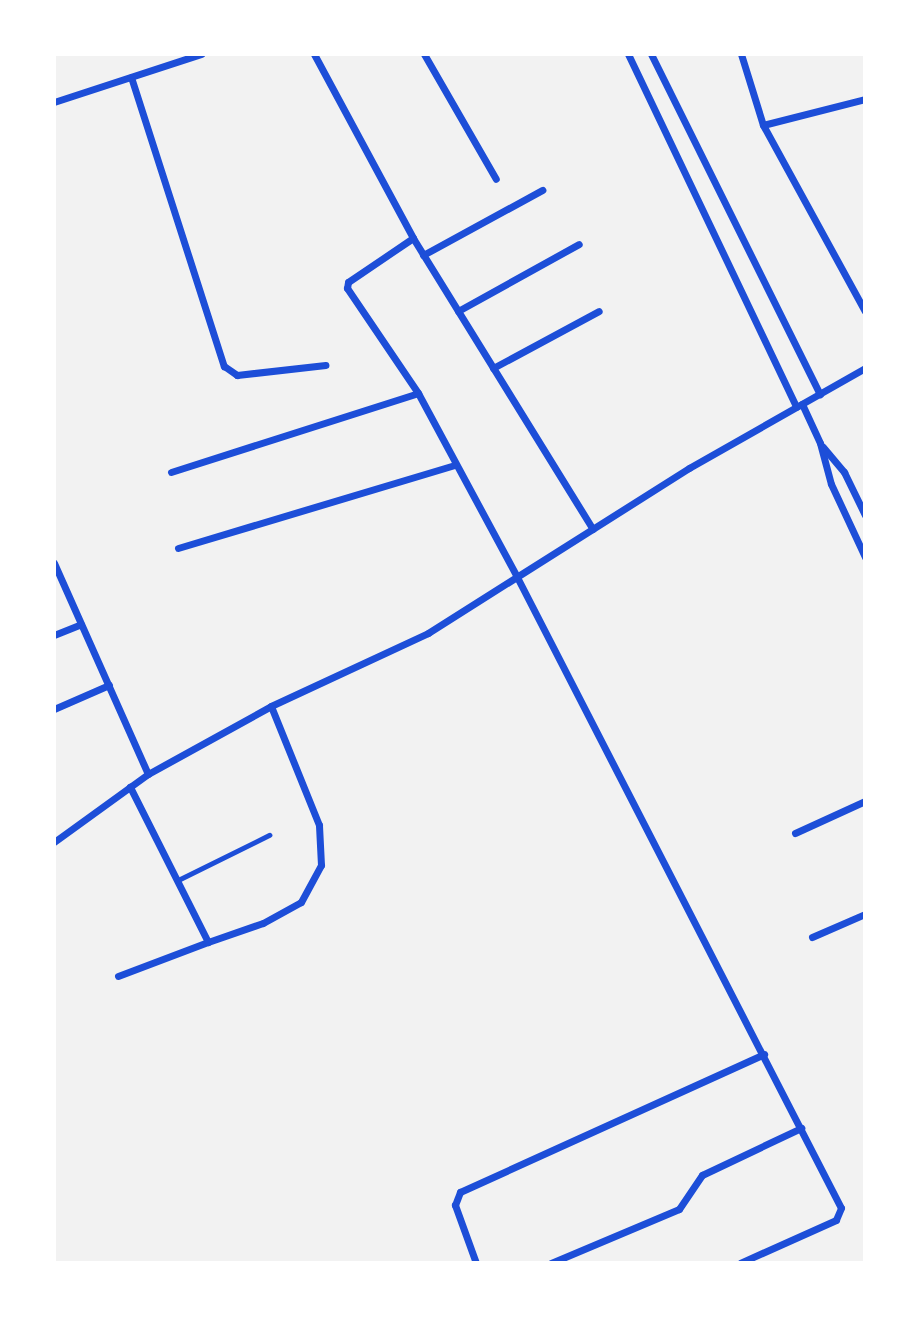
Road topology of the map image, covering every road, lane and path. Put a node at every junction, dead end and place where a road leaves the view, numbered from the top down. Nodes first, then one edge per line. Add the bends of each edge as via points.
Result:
1 (201, 54) edge
2 (314, 54) edge
3 (424, 54) edge
4 (628, 54) edge
5 (651, 54) edge
6 (741, 54) edge
7 (131, 76) junction
8 (865, 99) edge
9 (54, 102) edge
10 (763, 125) junction
11 (496, 179) dead end
12 (542, 190) dead end
13 (413, 239) junction
14 (579, 244) dead end
15 (423, 255) junction
16 (458, 311) junction
17 (599, 311) dead end
18 (865, 311) edge
19 (325, 365) dead end
20 (493, 368) junction
21 (865, 368) edge
22 (418, 393) junction
23 (820, 394) junction
24 (799, 406) junction
25 (820, 443) junction
26 (454, 465) junction
27 (171, 472) dead end
28 (865, 514) edge
29 (593, 529) junction
30 (178, 548) dead end
31 (865, 557) edge
32 (54, 563) edge
33 (517, 577) junction
34 (81, 624) junction
35 (54, 635) edge
36 (108, 685) junction
37 (271, 706) junction
38 (54, 709) edge
39 (148, 774) junction
40 (130, 787) junction
41 (865, 801) edge
42 (795, 833) dead end
43 (269, 835) dead end
44 (54, 842) edge
45 (178, 880) junction
46 (865, 914) edge
47 (812, 937) dead end
48 (208, 942) junction
49 (118, 976) dead end
50 (764, 1054) junction
51 (801, 1128) junction
52 (476, 1263) edge
53 (551, 1263) edge
54 (740, 1263) edge

1 - 7 street
2 - 13 street
3 - 11 street
4 - 24 street
5 - 23 street
6 - 10 street
7 - 9 street
7 - 19 street via 224,366 237,375
8 - 10 street
10 - 18 street
12 - 15 street
13 - 15 street
13 - 22 street via 346,285
14 - 16 street
15 - 16 street
16 - 20 street
17 - 20 street
20 - 29 street
21 - 23 street
22 - 26 street
22 - 27 street
23 - 24 street
24 - 25 street
24 - 29 street
25 - 28 street via 844,472
25 - 31 street via 831,484
26 - 30 street
26 - 33 street
29 - 33 street
32 - 34 street
33 - 37 street via 428,633
33 - 50 street
34 - 35 street
34 - 36 street
36 - 38 street
36 - 39 street
37 - 39 street
37 - 48 street via 319,825 321,865 301,902 263,923
39 - 40 street
40 - 44 street
40 - 45 street
41 - 42 street
43 - 45 lane
45 - 48 street
46 - 47 street
48 - 49 street
50 - 51 street
50 - 52 street via 460,1192 455,1205
51 - 53 street via 702,1175 679,1209
51 - 54 street via 841,1208 840,1215

